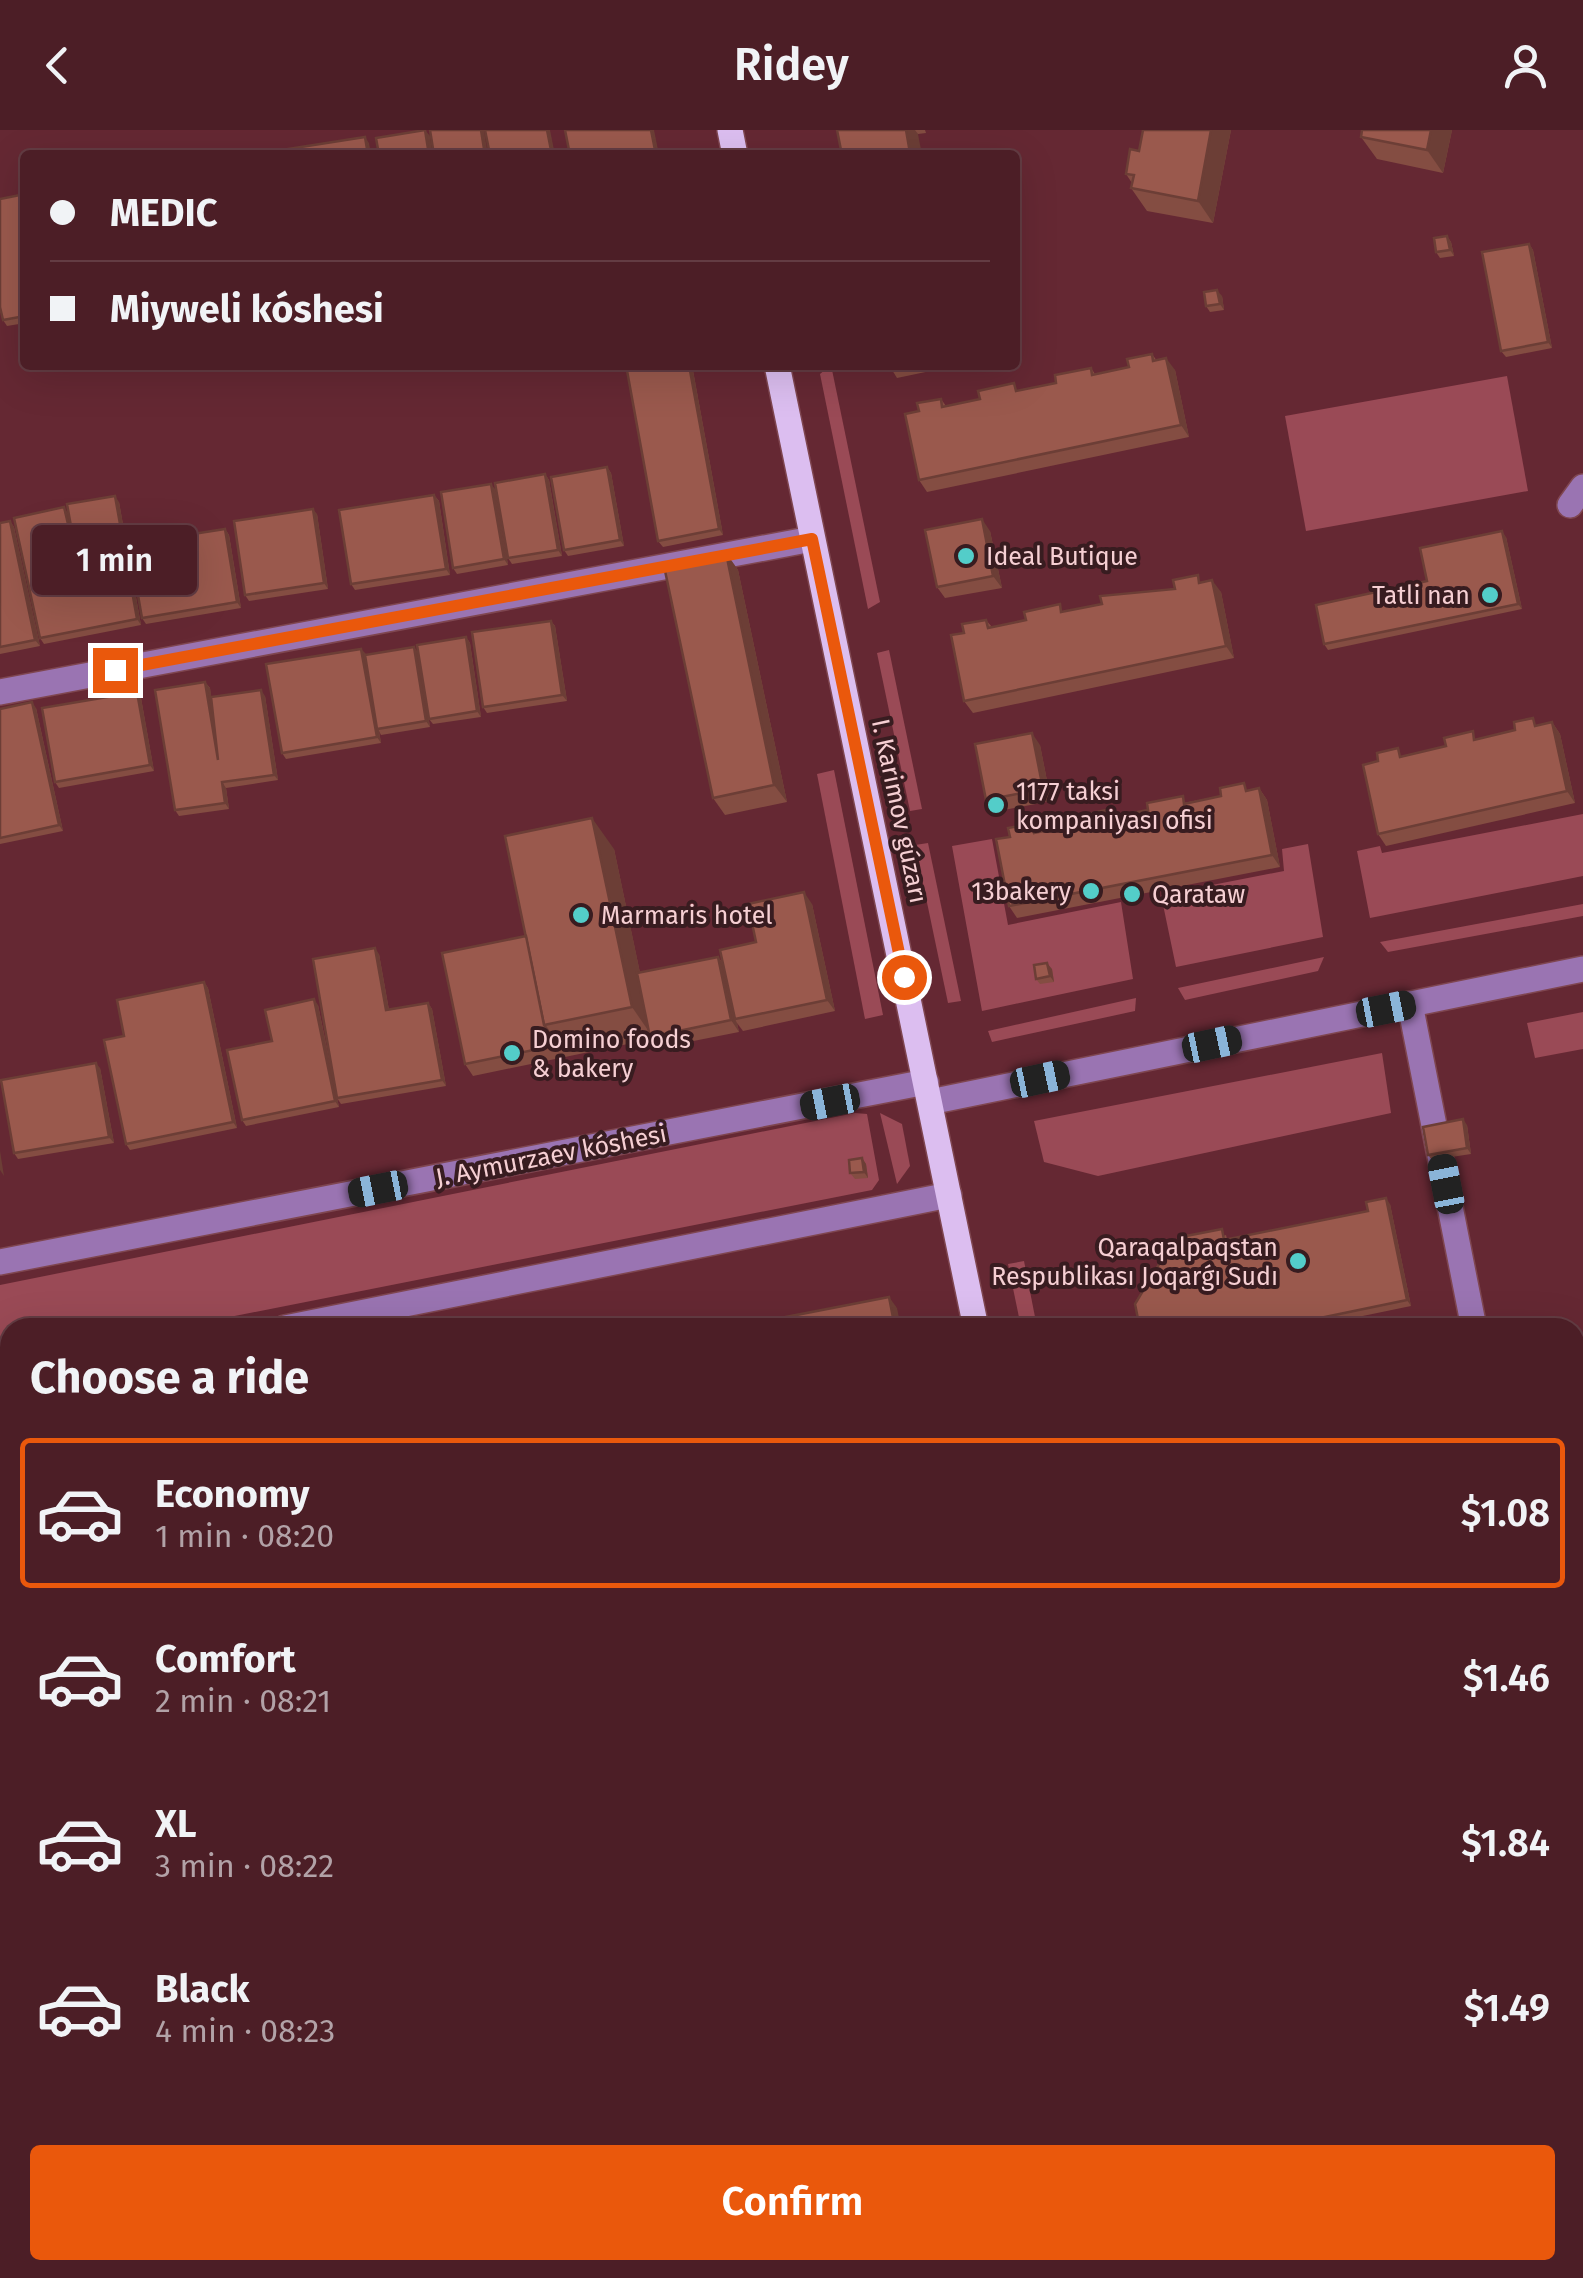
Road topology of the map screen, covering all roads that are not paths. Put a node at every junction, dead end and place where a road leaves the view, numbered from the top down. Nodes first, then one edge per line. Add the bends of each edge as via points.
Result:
1 (778, 370) edge
2 (812, 539) junction
3 (0, 692) edge
4 (1583, 969) edge
5 (1410, 1004) junction
6 (928, 1092) junction
7 (949, 1195) junction
8 (0, 1262) edge
9 (335, 1318) edge
10 (974, 1318) edge
11 (1472, 1318) edge

1 - 2 main road, I. Karimov gúzarı
2 - 3 street
2 - 6 main road, I. Karimov gúzarı
4 - 5 street, J. Aymurzaev kóshesi
5 - 6 street, J. Aymurzaev kóshesi
5 - 11 street
6 - 7 main road, I. Karimov gúzarı
6 - 8 street, J. Aymurzaev kóshesi
7 - 9 street
7 - 10 main road, I. Karimov gúzarı

